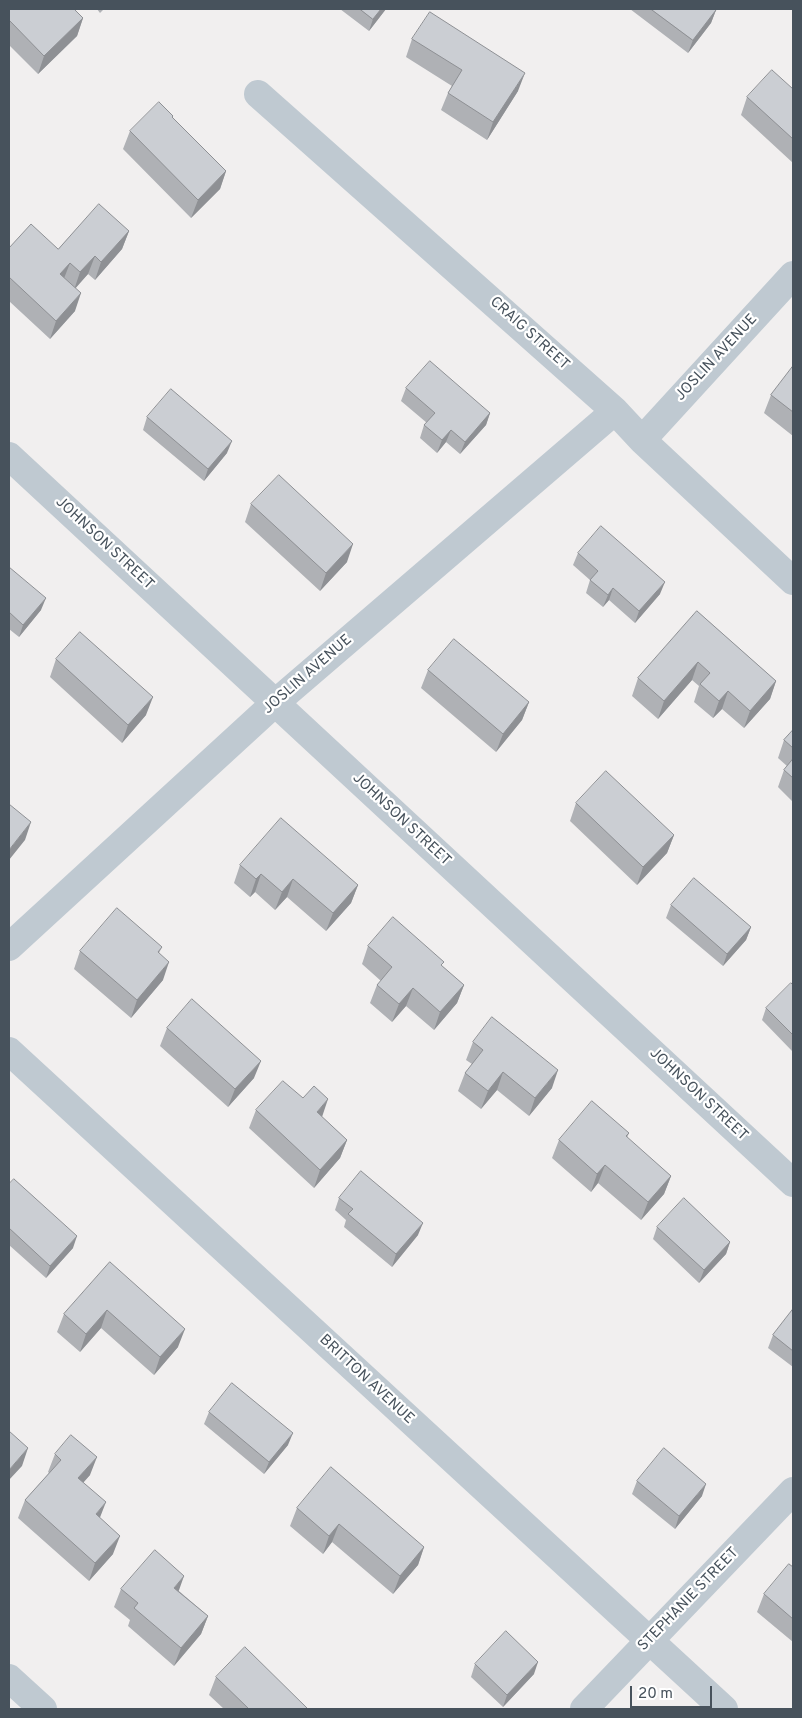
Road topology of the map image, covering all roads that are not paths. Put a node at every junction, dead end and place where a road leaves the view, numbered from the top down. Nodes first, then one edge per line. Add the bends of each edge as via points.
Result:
1 (258, 94) dead end
2 (793, 275) edge
3 (615, 411) junction
4 (642, 440) junction
5 (9, 456) edge
6 (793, 581) edge
7 (275, 703) junction
8 (9, 947) edge
9 (9, 1050) edge
10 (793, 1183) edge
11 (793, 1491) edge
12 (650, 1641) junction
13 (9, 1678) edge
14 (43, 1709) edge
15 (584, 1709) edge
16 (724, 1709) edge

1 - 3 street, CRAIG STREET
2 - 4 street, JOSLIN AVENUE
3 - 4 street, CRAIG STREET
3 - 7 street, JOSLIN AVENUE
4 - 6 street, CRAIG STREET
5 - 7 street, JOHNSON STREET
7 - 8 street, JOSLIN AVENUE
7 - 10 street, JOHNSON STREET
9 - 12 street, BRITTON AVENUE
11 - 12 street, STEPHANIE STREET
12 - 15 street, STEPHANIE STREET
12 - 16 street, BRITTON AVENUE
13 - 14 street

